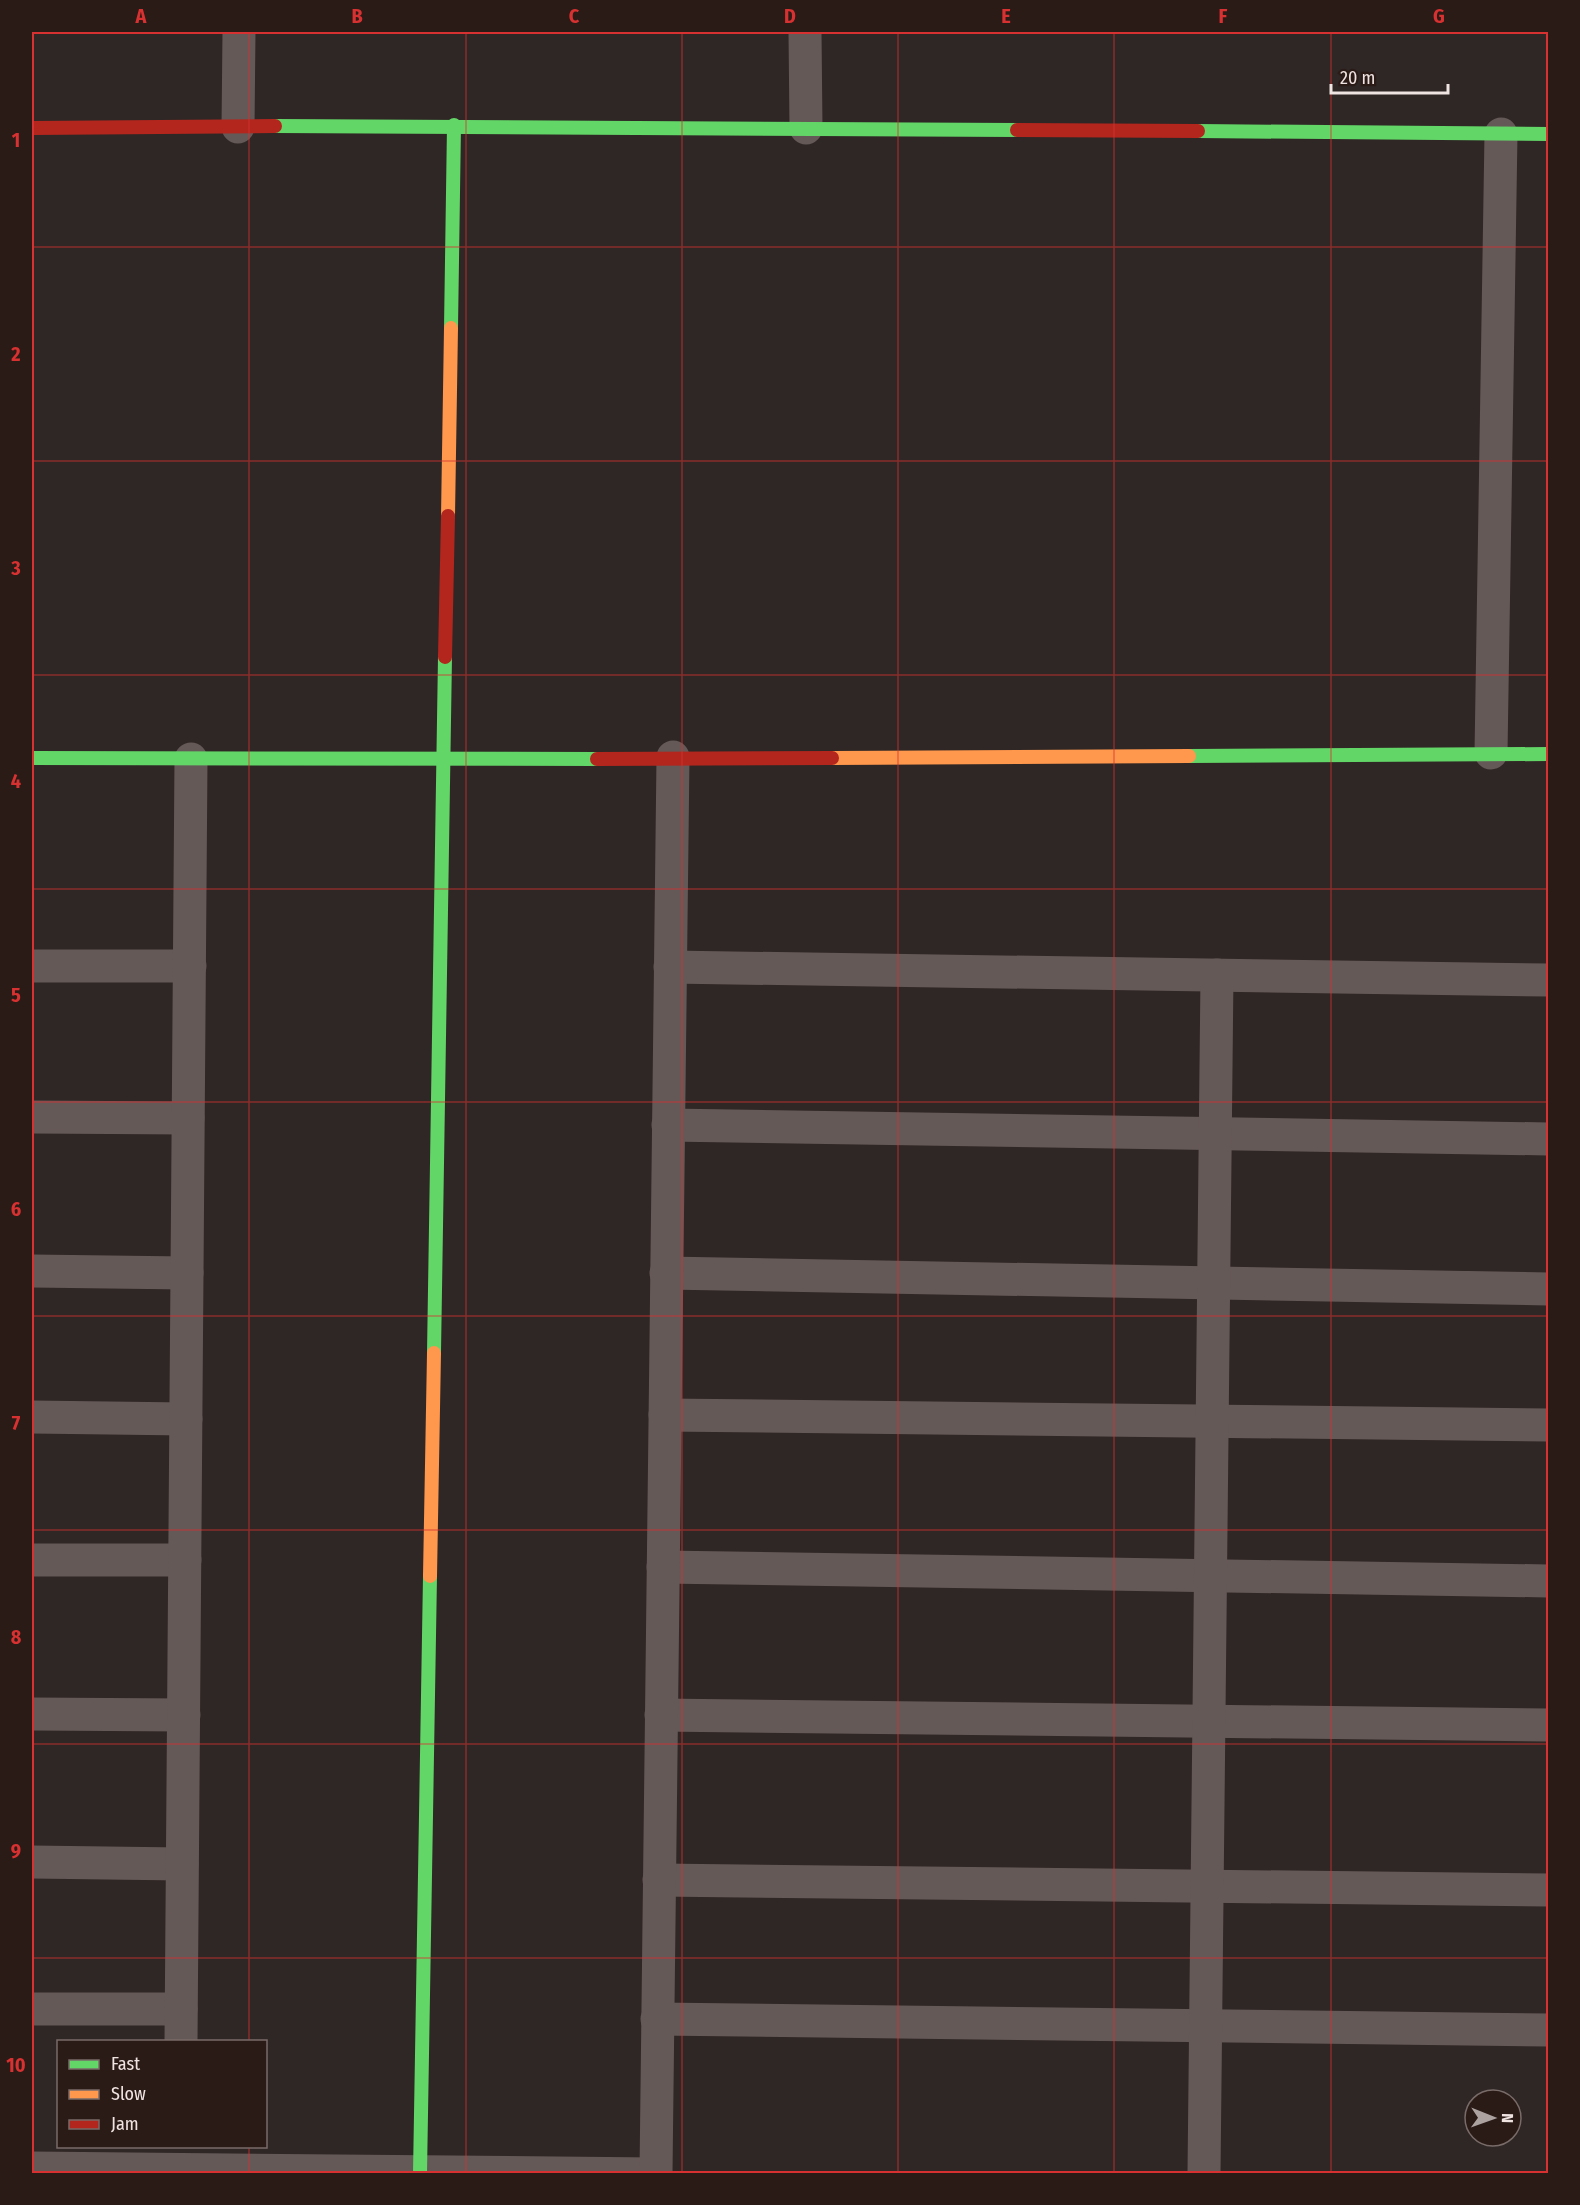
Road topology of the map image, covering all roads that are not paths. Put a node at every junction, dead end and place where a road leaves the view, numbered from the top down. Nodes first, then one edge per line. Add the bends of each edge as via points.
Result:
1 (239, 32) edge
2 (805, 32) edge
3 (454, 125) junction
4 (238, 127) junction
5 (32, 128) edge
6 (806, 128) junction
7 (1502, 134) junction
8 (1548, 134) edge
9 (1491, 753) junction
10 (1548, 754) edge
11 (32, 758) edge
12 (673, 758) junction
13 (191, 759) junction
14 (444, 760) junction
15 (32, 966) edge
16 (190, 966) junction
17 (670, 967) junction
18 (1217, 975) junction
19 (1548, 981) edge
20 (32, 1117) edge
21 (188, 1118) junction
22 (668, 1125) junction
23 (1215, 1133) junction
24 (1548, 1139) edge
25 (32, 1271) edge
26 (188, 1273) junction
27 (666, 1273) junction
28 (1214, 1283) junction
29 (1548, 1289) edge
30 (664, 1415) junction
31 (32, 1417) edge
32 (186, 1419) junction
33 (1212, 1421) junction
34 (1548, 1425) edge
35 (32, 1560) edge
36 (185, 1560) junction
37 (663, 1567) junction
38 (1210, 1575) junction
39 (1548, 1581) edge
40 (32, 1714) edge
41 (184, 1715) junction
42 (661, 1715) junction
43 (1209, 1721) junction
44 (1548, 1725) edge
45 (32, 1862) edge
46 (182, 1864) junction
47 (659, 1880) junction
48 (1207, 1886) junction
49 (1548, 1890) edge
50 (32, 2009) edge
51 (181, 2009) junction
52 (657, 2019) junction
53 (1205, 2026) junction
54 (1548, 2030) edge
55 (181, 2040) edge
56 (180, 2158) edge
57 (32, 2168) edge
58 (420, 2172) edge
59 (656, 2174) edge
60 (1204, 2174) edge

1 - 4 street
2 - 6 street
3 - 4 street
3 - 6 street
3 - 14 street
4 - 5 street
6 - 7 street
7 - 8 street
7 - 9 street
9 - 10 street
9 - 12 street
11 - 13 street
12 - 14 street
12 - 17 street
13 - 14 street
13 - 16 street
14 - 58 street
15 - 16 street
16 - 21 street
17 - 18 street
17 - 22 street
18 - 19 street
18 - 23 street
20 - 21 street
21 - 26 street
22 - 23 street
22 - 27 street
23 - 24 street
23 - 28 street
25 - 26 street
26 - 32 street
27 - 28 street
27 - 30 street
28 - 29 street
28 - 33 street
30 - 33 street
30 - 37 street
31 - 32 street
32 - 36 street
33 - 34 street
33 - 38 street
35 - 36 street
36 - 41 street
37 - 38 street
37 - 42 street
38 - 39 street
38 - 43 street
40 - 41 street
41 - 46 street
42 - 43 street
42 - 47 street
43 - 44 street
43 - 48 street
45 - 46 street
46 - 51 street
47 - 48 street
47 - 52 street
48 - 49 street
48 - 53 street
50 - 51 street
51 - 55 street
52 - 53 street
52 - 59 street
53 - 54 street
53 - 60 street
56 - 57 street
56 - 58 street
58 - 59 street

